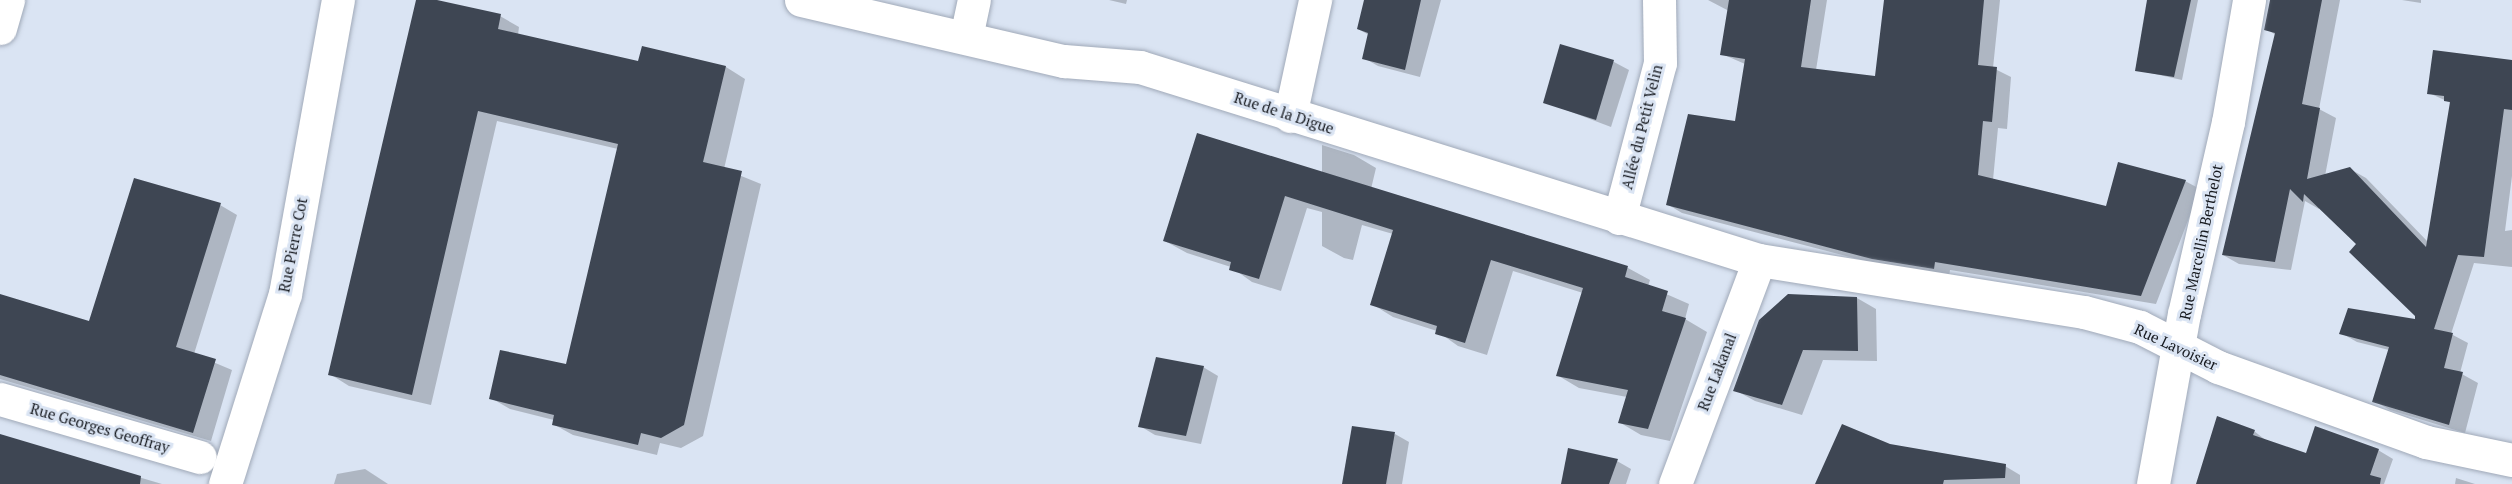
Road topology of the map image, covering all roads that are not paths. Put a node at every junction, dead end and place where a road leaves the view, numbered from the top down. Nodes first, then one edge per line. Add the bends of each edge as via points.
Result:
1 (8, 0) edge
2 (338, 0) edge
3 (801, 0) edge
4 (974, 0) edge
5 (1315, 0) edge
6 (1659, 0) edge
7 (2249, 0) edge
8 (0, 28) edge
9 (966, 38) junction
10 (1290, 116) junction
11 (1619, 218) junction
12 (1759, 261) junction
13 (2180, 348) junction
14 (0, 399) edge
15 (200, 457) dead end
16 (2512, 460) edge
17 (225, 484) edge
18 (1675, 484) edge
19 (2153, 484) edge

1 - 8 street
2 - 17 street, Rue Pierre Cot via 285,294
3 - 9 street, Rue de la Digue
4 - 9 street
5 - 10 street
6 - 11 street, Allée du Petit Velin via 1660,63
7 - 13 street, Rue Marcellin Berthelot
9 - 10 street, Rue de la Digue via 1064,61 1140,67
10 - 11 street, Rue de la Digue
11 - 12 street, Rue de la Digue
12 - 13 street, Rue Lavoisier via 2084,312 2140,327
12 - 18 street, Rue Lakanal
13 - 16 street, Rue Lavoisier via 2218,367 2426,442
13 - 19 street, Rue Marcellin Berthelot
14 - 15 street, Rue Georges Geoffray

